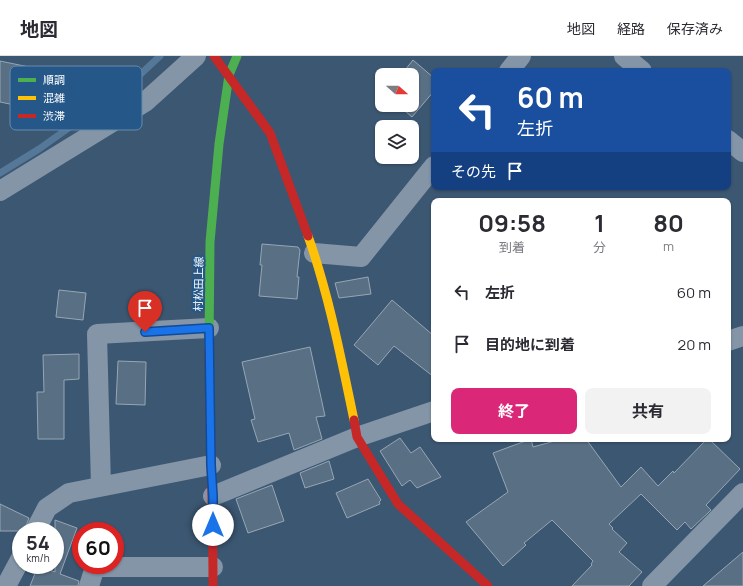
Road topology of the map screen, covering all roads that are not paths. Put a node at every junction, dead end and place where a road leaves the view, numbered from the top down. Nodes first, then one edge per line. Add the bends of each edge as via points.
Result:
1 (196, 56) edge
2 (214, 56) edge
3 (237, 56) edge
4 (521, 56) edge
5 (624, 56) edge
6 (511, 68) edge
7 (638, 68) edge
8 (229, 75) junction
9 (142, 104) edge
10 (99, 130) edge
11 (731, 142) edge
12 (743, 152) edge
13 (431, 170) edge
14 (0, 190) edge
15 (314, 253) junction
16 (209, 328) junction
17 (743, 336) edge
18 (731, 340) edge
19 (431, 412) edge
20 (357, 437) junction
21 (211, 465) junction
22 (101, 486) junction
23 (743, 493) edge
24 (213, 496) junction
25 (40, 522) edge
26 (12, 574) edge
27 (213, 577) edge
28 (6, 586) edge
29 (89, 586) edge
30 (488, 586) edge
31 (652, 586) edge

1 - 9 street
2 - 8 street
3 - 8 street, 村松田上線
4 - 6 street
5 - 7 street
8 - 15 street via 270,133
8 - 16 street, 村松田上線 via 210,242
10 - 14 street
11 - 12 street
13 - 15 street via 361,257
15 - 20 street via 338,343
16 - 21 street, 村松田上線
16 - 22 street via 97,334
17 - 18 street
19 - 20 street
20 - 24 street
20 - 30 street via 398,504
21 - 22 street
21 - 24 street, 村松田上線
22 - 25 street via 69,493 47,508
23 - 31 street
24 - 27 street, 村松田上線
26 - 28 street
27 - 29 street via 95,567

